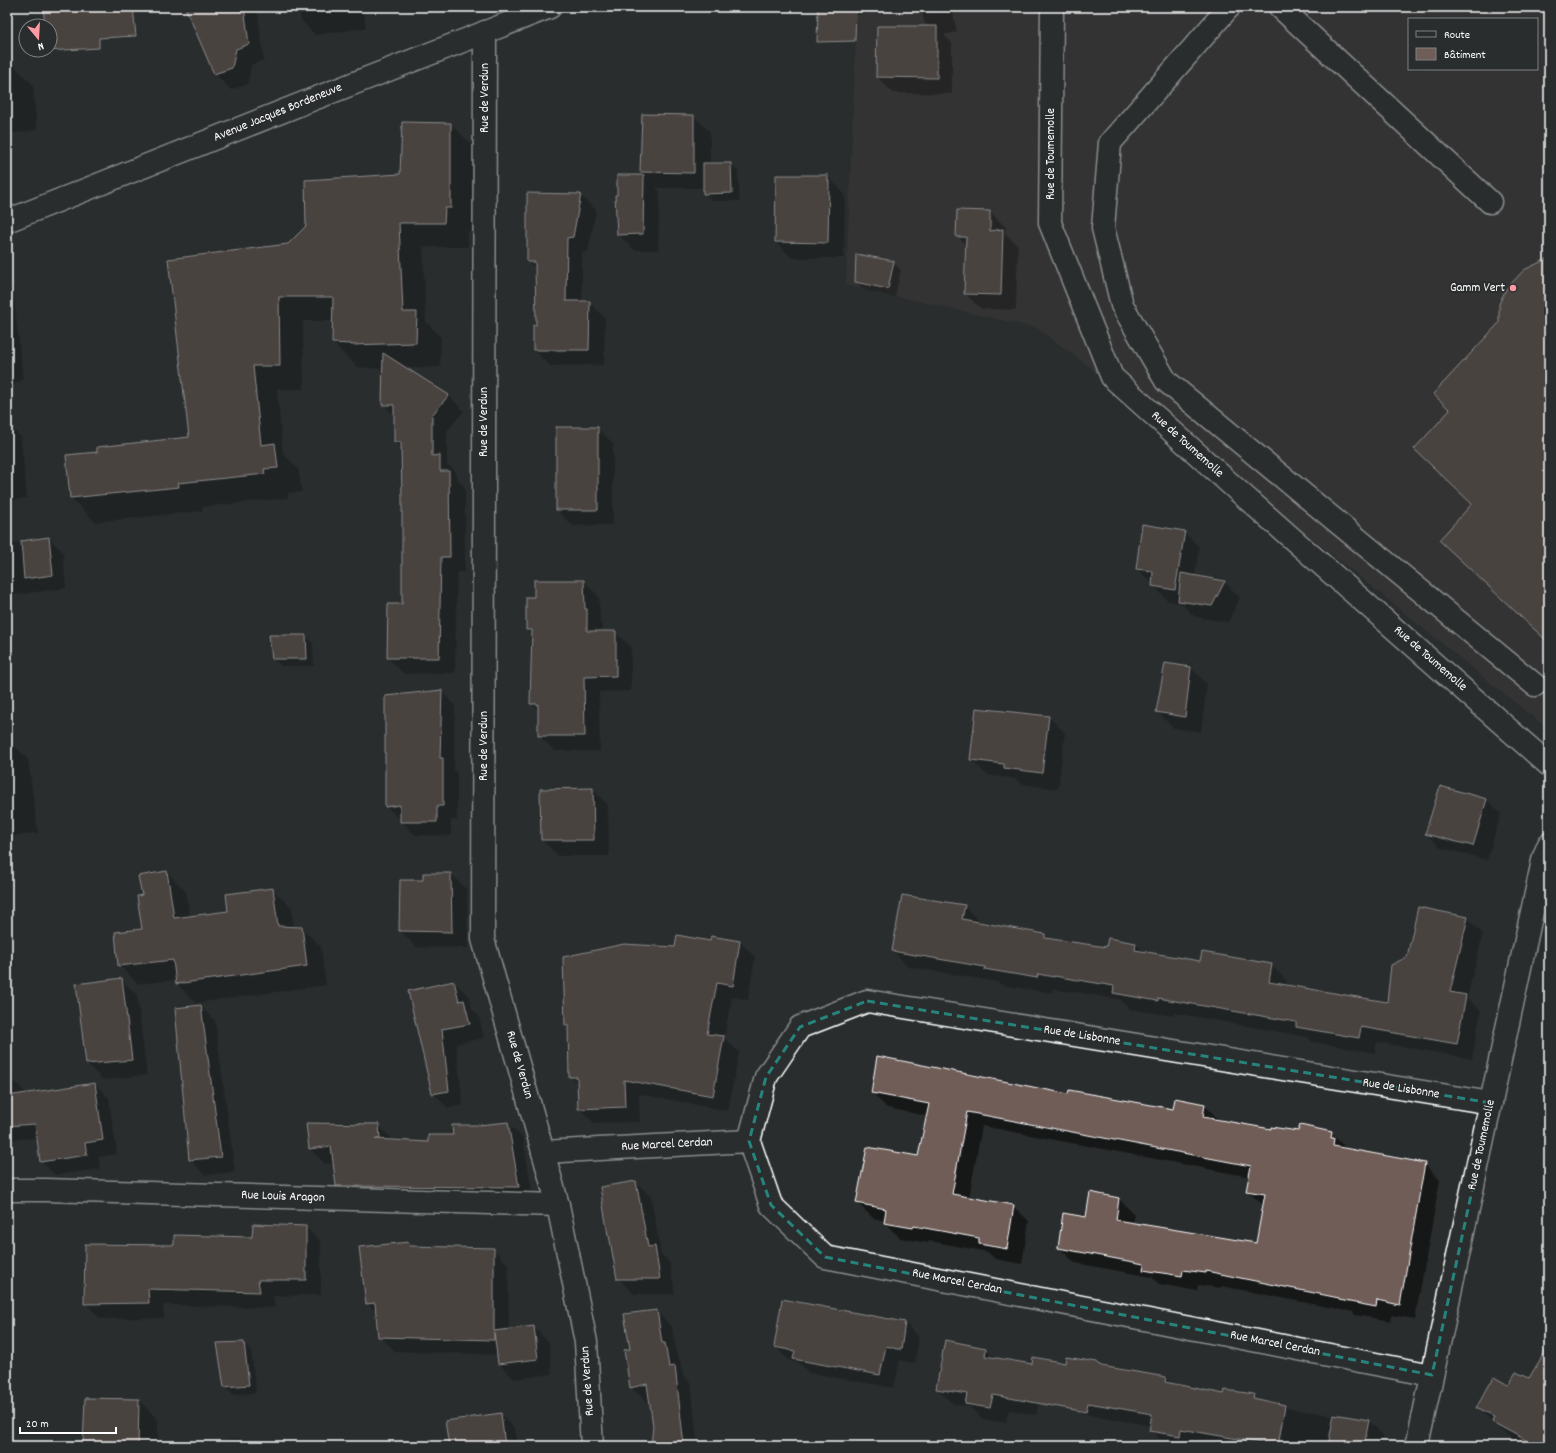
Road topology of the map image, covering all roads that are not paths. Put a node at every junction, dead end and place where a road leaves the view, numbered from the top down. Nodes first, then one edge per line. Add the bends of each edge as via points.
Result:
1 (550, 7) edge
2 (1052, 7) edge
3 (1229, 7) edge
4 (1280, 7) edge
5 (485, 32) junction
6 (1490, 202) dead end
7 (7, 221) edge
8 (1535, 685) dead end
9 (1549, 765) edge
10 (1549, 844) edge
11 (1491, 1103) junction
12 (749, 1141) junction
13 (543, 1152) junction
14 (7, 1190) edge
15 (558, 1205) junction
16 (1432, 1375) junction
17 (592, 1446) edge
18 (1417, 1446) edge

1 - 5 street, Avenue Jacques Bordeneuve
2 - 9 street, Rue de Toumemolle via 1050,223 1112,377
3 - 8 street via 1110,143 1103,228 1122,305 1166,381
4 - 6 street
5 - 7 street, Avenue Jacques Bordeneuve
5 - 13 street, Rue de Verdun via 483,939
10 - 11 street, Rue de Toumemolle via 1544,856
11 - 12 street, Rue de Lisbonne via 867,1001 800,1028 766,1077
11 - 16 street, Rue de Toumemolle
12 - 13 street, Rue Marcel Cerdan
12 - 16 street, Rue Marcel Cerdan via 771,1205 825,1257
13 - 15 street, Rue de Verdun
14 - 15 street, Rue Louis Aragon
15 - 17 street, Rue de Verdun via 586,1342
16 - 18 street, Rue de Toumemolle

